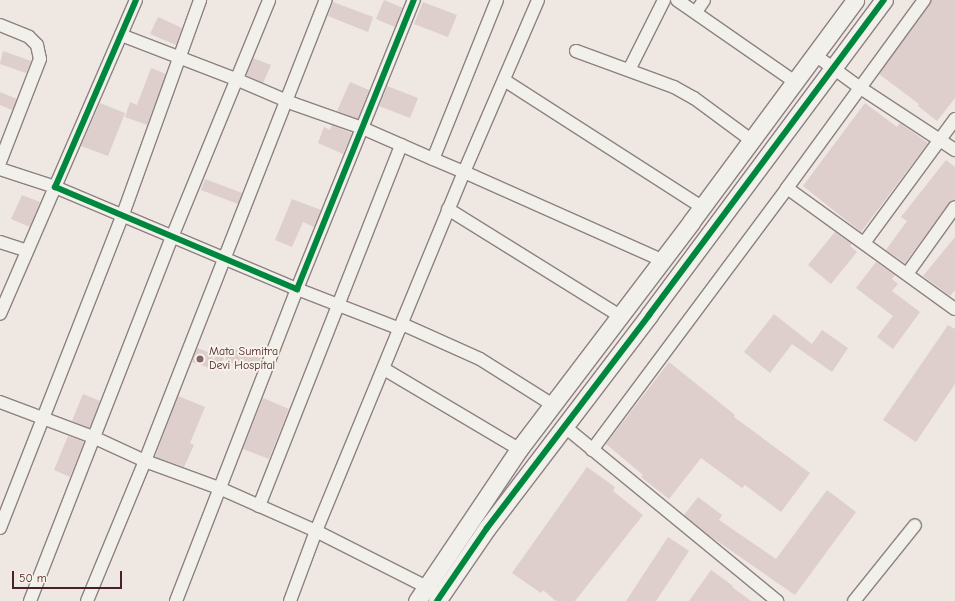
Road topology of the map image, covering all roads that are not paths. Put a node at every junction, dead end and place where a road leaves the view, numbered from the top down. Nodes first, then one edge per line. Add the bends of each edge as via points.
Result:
1 (136, 0) edge
2 (200, 0) edge
3 (269, 0) edge
4 (326, 0) edge
5 (414, 0) edge
6 (497, 0) edge
7 (538, 0) edge
8 (664, 0) edge
9 (677, 0) edge
10 (704, 0) edge
11 (855, 0) edge
12 (884, 0) edge
13 (924, 0) edge
14 (696, 12) junction
15 (0, 26) edge
16 (121, 35) junction
17 (576, 51) dead end
18 (814, 55) junction
19 (179, 57) junction
20 (832, 68) junction
21 (629, 70) junction
22 (238, 80) junction
23 (504, 80) junction
24 (795, 82) junction
25 (859, 87) junction
26 (286, 101) junction
27 (955, 119) edge
28 (362, 128) junction
29 (751, 140) junction
30 (940, 140) junction
31 (401, 145) junction
32 (955, 150) edge
33 (433, 159) junction
34 (0, 162) edge
35 (0, 169) edge
36 (464, 172) junction
37 (54, 187) junction
38 (787, 188) junction
39 (702, 207) junction
40 (955, 207) edge
41 (448, 209) junction
42 (122, 217) junction
43 (172, 237) junction
44 (0, 242) edge
45 (864, 243) junction
46 (27, 251) junction
47 (224, 258) junction
48 (662, 260) junction
49 (907, 274) junction
50 (297, 289) junction
51 (339, 305) junction
52 (955, 309) edge
53 (0, 314) edge
54 (620, 316) junction
55 (401, 327) junction
56 (384, 369) junction
57 (0, 402) edge
58 (553, 405) junction
59 (44, 418) junction
60 (564, 426) junction
61 (93, 437) junction
62 (519, 449) junction
63 (592, 450) junction
64 (145, 461) junction
65 (219, 488) junction
66 (259, 506) junction
67 (915, 525) dead end
68 (0, 528) edge
69 (316, 531) junction
70 (435, 594) edge
71 (30, 601) edge
72 (87, 601) edge
73 (176, 601) edge
74 (290, 601) edge
75 (417, 601) edge
76 (777, 601) edge
77 (854, 601) edge

1 - 16 street
2 - 19 street
3 - 22 street
4 - 26 street
5 - 28 street
6 - 33 street
7 - 23 street
8 - 21 street
9 - 14 street
10 - 14 street
11 - 18 street
12 - 20 street
13 - 25 street
14 - 24 street
15 - 34 street via 30,37 37,45 40,59
16 - 19 street
16 - 37 street
17 - 21 street
18 - 20 street
18 - 24 street
19 - 22 street
19 - 42 street
20 - 25 street
20 - 60 street
21 - 29 street via 686,93
22 - 26 street
22 - 43 street
23 - 36 street
23 - 39 street
24 - 29 street
25 - 30 street
25 - 38 street
26 - 28 street
26 - 47 street
27 - 30 street
28 - 31 street
28 - 50 street
29 - 39 street
30 - 32 street
30 - 45 street
31 - 33 street
31 - 51 street
33 - 36 street
35 - 37 street
36 - 41 street
36 - 48 street
37 - 42 street
37 - 46 street
38 - 45 street
38 - 63 street
39 - 48 street
40 - 49 street
41 - 54 street
41 - 55 street
42 - 43 street
42 - 59 street
43 - 47 street
43 - 61 street
44 - 46 street
45 - 49 street
46 - 53 street
47 - 50 street
47 - 64 street
48 - 54 street
49 - 52 street
50 - 51 street
50 - 65 street
51 - 55 street
51 - 66 street
54 - 58 street
55 - 56 street
55 - 58 street via 480,359
56 - 62 street
56 - 69 street
57 - 59 street
58 - 62 street
59 - 61 street
59 - 68 street
60 - 63 street
60 - 70 street
61 - 64 street
61 - 71 street
62 - 70 street
63 - 76 street
64 - 65 street
64 - 72 street
65 - 66 street
65 - 73 street
66 - 69 street
67 - 77 street
69 - 70 street
69 - 74 street
70 - 75 street

